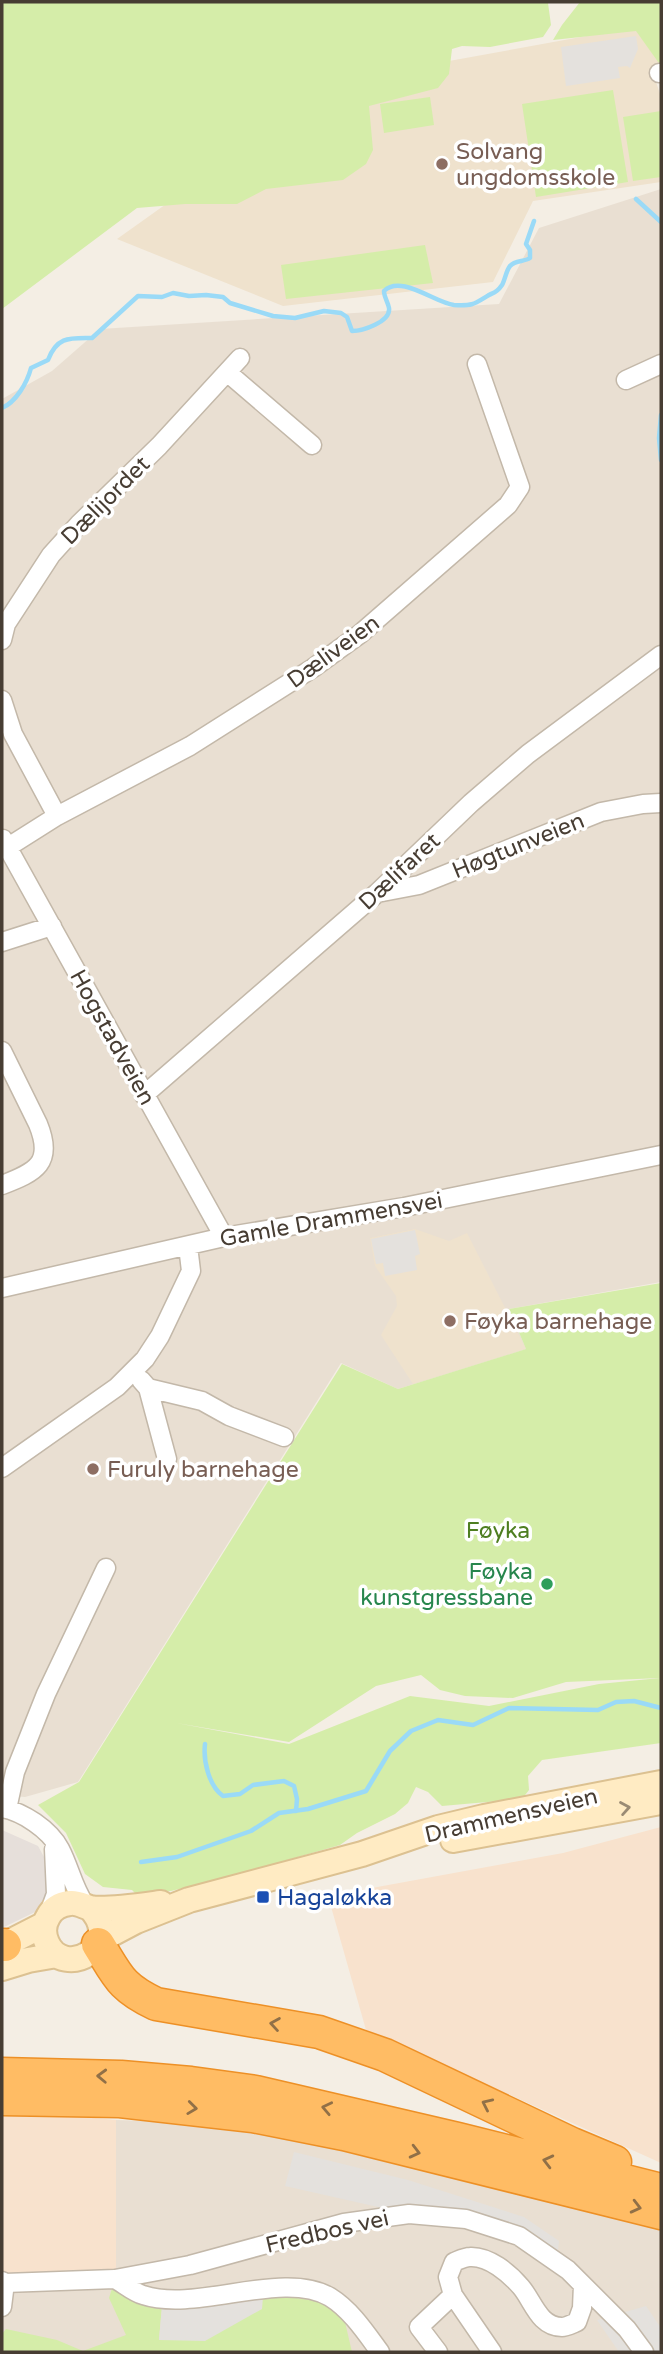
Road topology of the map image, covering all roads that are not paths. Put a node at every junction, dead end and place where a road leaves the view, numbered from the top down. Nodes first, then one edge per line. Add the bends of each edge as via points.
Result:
1 (240, 358) dead end
2 (477, 364) dead end
3 (661, 364) edge
4 (228, 373) junction
5 (626, 380) dead end
6 (312, 445) dead end
7 (2, 640) edge
8 (661, 656) edge
9 (2, 700) edge
10 (661, 803) edge
11 (57, 816) junction
12 (5, 842) edge
13 (377, 893) junction
14 (52, 926) junction
15 (2, 942) edge
16 (2, 1051) edge
17 (144, 1095) junction
18 (661, 1155) edge
19 (2, 1185) edge
20 (224, 1237) junction
21 (188, 1246) junction
22 (2, 1288) edge
23 (134, 1373) junction
24 (148, 1388) junction
25 (284, 1437) dead end
26 (167, 1460) dead end
27 (2, 1468) edge
28 (106, 1568) dead end
29 (661, 1783) edge
30 (661, 1802) edge
31 (4, 1808) edge
32 (51, 1839) junction
33 (362, 1854) junction
34 (189, 1900) junction
35 (87, 1906) junction
36 (47, 1919) junction
37 (2, 1951) edge
38 (57, 1955) junction
39 (108, 1958) junction
40 (2, 2074) edge
41 (2, 2099) edge
42 (661, 2181) edge
43 (661, 2190) edge
44 (661, 2213) edge
45 (115, 2279) junction
46 (3, 2282) edge
47 (583, 2286) junction
48 (453, 2295) junction
49 (2, 2307) edge
50 (380, 2352) edge
51 (438, 2352) edge
52 (492, 2352) edge
53 (644, 2352) edge

1 - 4 street, Dælijordet
2 - 11 street, Dæliveien via 520,487 508,505 360,634 313,668 190,747
3 - 5 street
4 - 6 street
4 - 7 street, Dælijordet via 51,555 6,624
8 - 13 street, Dælifaret via 528,754
9 - 11 street via 13,734
10 - 13 street, Høgtunveien via 601,812 419,885
11 - 12 street, Dæliveien
12 - 14 street, Hogstadveien
13 - 17 street, Dælifaret
14 - 15 street
14 - 17 street, Hogstadveien
16 - 19 street via 38,1124 45,1149 33,1172
17 - 20 street, Hogstadveien
18 - 20 street, Gamle Drammensvei via 404,1207
20 - 21 street, Gamle Drammensvei
21 - 22 street, Gamle Drammensvei
21 - 23 street via 191,1271 157,1342
23 - 24 street
23 - 27 street
24 - 25 street via 202,1401
24 - 26 street
28 - 31 street via 46,1694
29 - 33 main road, Drammensveien via 484,1817
33 -> 30 main road, Drammensveien
31 - 32 street via 27,1816
32 - 35 street
32 - 36 street via 56,1894
33 - 34 main road, Drammensveien
34 - 35 main road, Drammensveien
34 - 39 main road, Drammensveien via 136,1921
35 - 36 main road via 60,1905
35 - 39 main road via 100,1922
36 - 37 main road
36 - 38 main road via 46,1941
37 - 38 main road via 28,1960
38 - 39 main road
42 -> 39 highway via 354,2043 307,2029 156,2004 137,1996
43 -> 40 highway via 256,2092 121,2077
41 -> 44 highway via 120,2101 253,2116
45 - 46 street, Fredbos vei
45 - 47 street, Fredbos vei via 190,2265 344,2223 409,2214 466,2219 519,2236
45 - 50 street via 142,2295 169,2299 304,2289 329,2296 355,2319
46 - 49 street
47 - 48 street via 577,2322 563,2328 549,2324 522,2287 488,2261 470,2257 454,2262 448,2277
47 - 53 street, Fredbos vei
48 - 51 street via 413,2321
48 - 52 street

